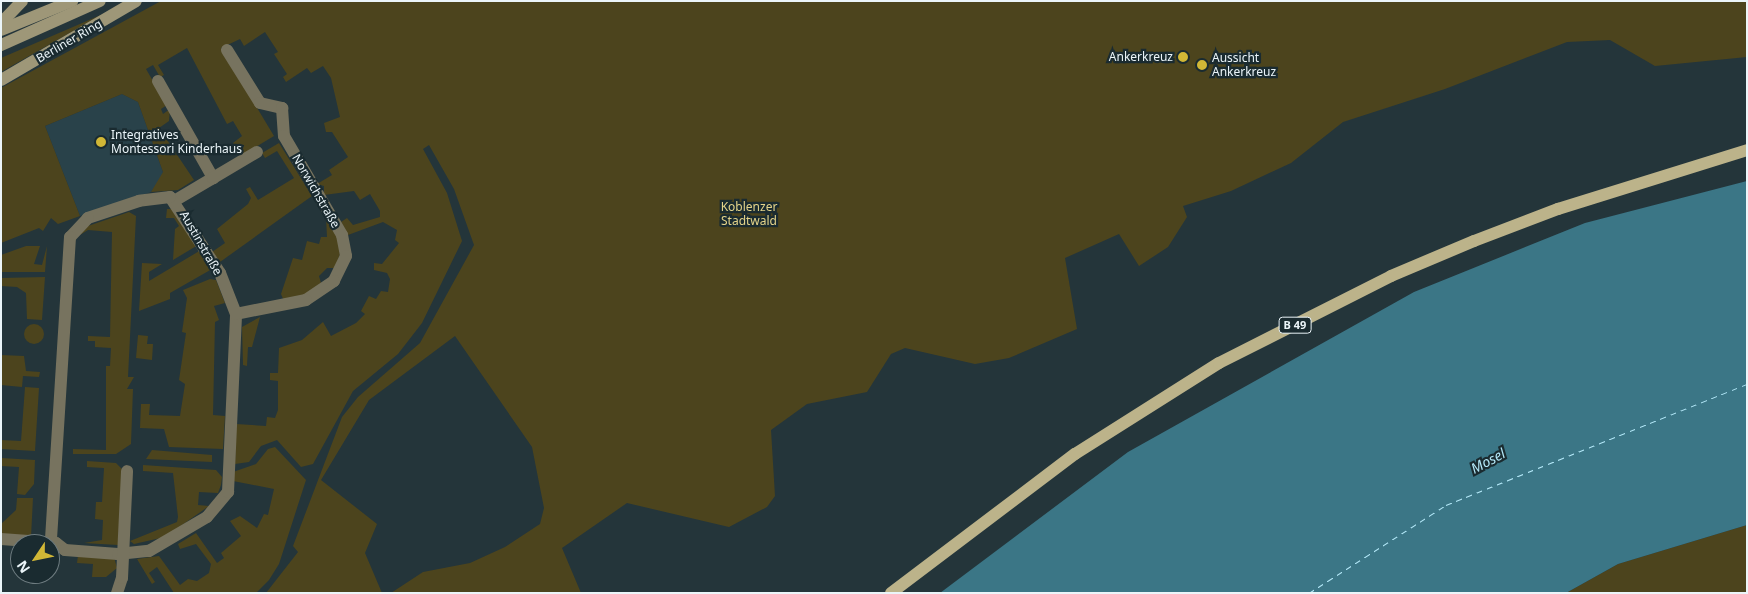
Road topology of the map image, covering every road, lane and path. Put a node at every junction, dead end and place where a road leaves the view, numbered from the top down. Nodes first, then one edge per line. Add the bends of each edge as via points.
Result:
1 (22, 1) edge
2 (72, 1) edge
3 (100, 1) edge
4 (136, 1) edge
5 (1, 23) edge
6 (1, 30) edge
7 (1, 44) edge
8 (226, 50) dead end
9 (1, 80) edge
10 (158, 81) dead end
11 (1747, 150) edge
12 (257, 152) dead end
13 (213, 178) junction
14 (176, 200) junction
15 (236, 314) junction
16 (127, 471) dead end
17 (51, 534) edge
18 (60, 547) edge
19 (124, 554) junction
20 (117, 593) edge
21 (891, 593) edge

1 - 5 street
2 - 6 street
3 - 7 street
4 - 9 street, Berliner Ring
8 - 15 street, Norwichstraße via 260,103 282,108 284,136 342,235 346,256 334,281 306,300
10 - 13 street
11 - 21 main road, B 49 via 1558,209 1474,241 1391,276 1218,363 1075,454
12 - 13 street
13 - 14 street
14 - 15 street, Austinstraße via 220,273
14 - 17 street, Austinstraße via 139,201 88,218 70,237
15 - 19 street, Austinstraße via 228,492 216,509 168,543
16 - 19 street
18 - 19 street, Austinstraße
19 - 20 street

